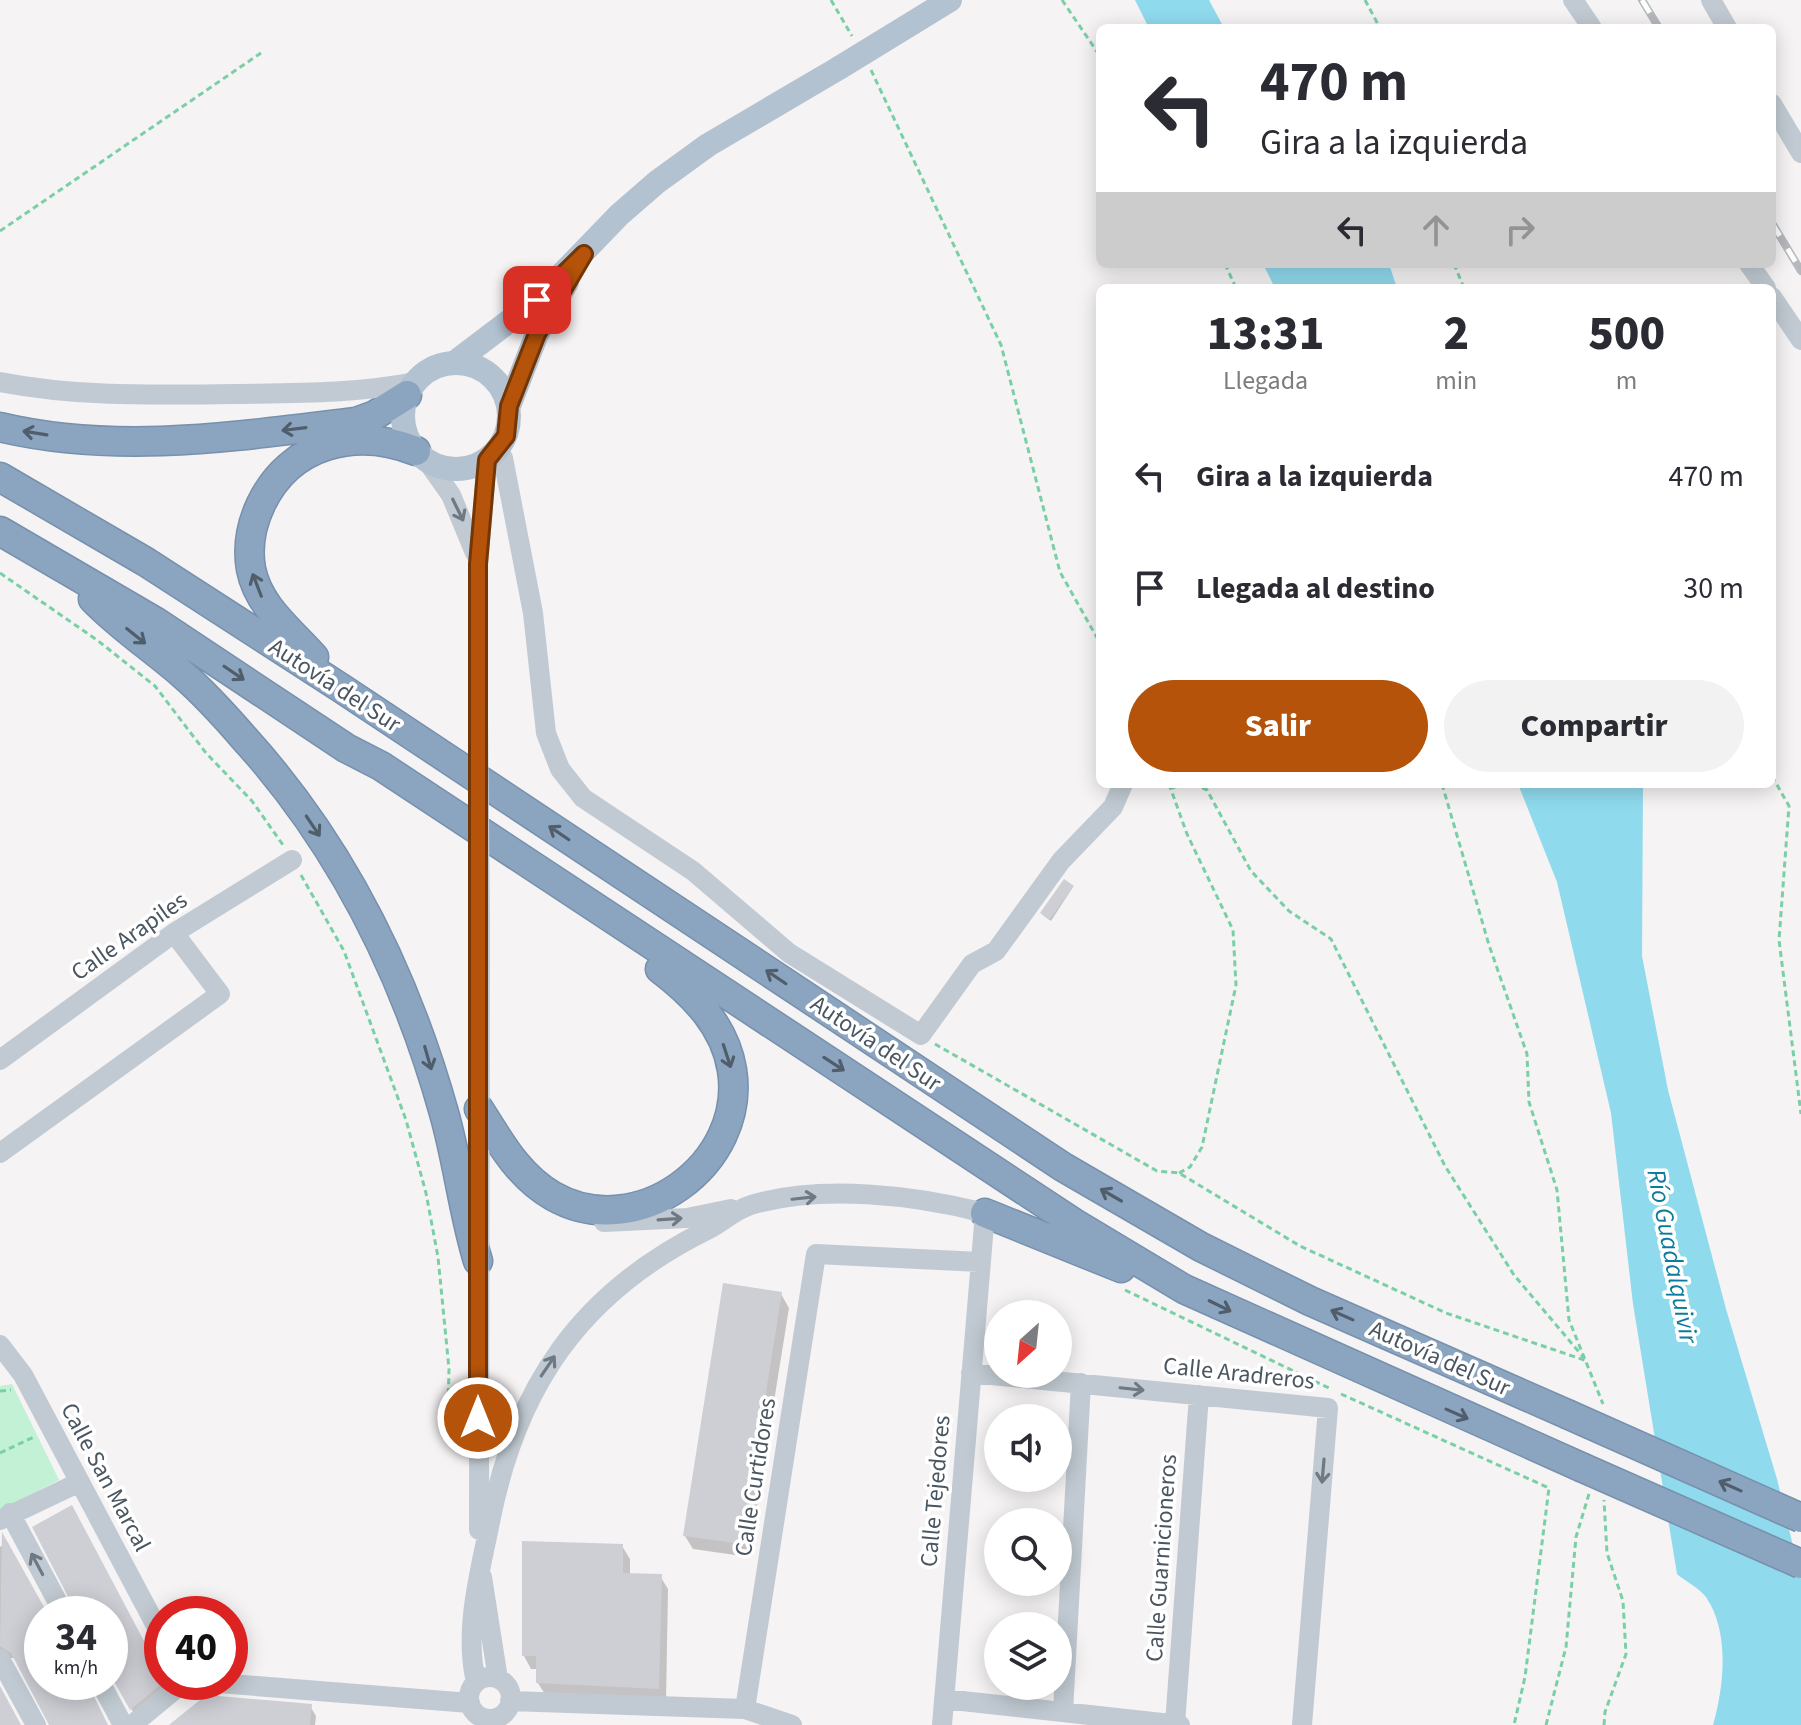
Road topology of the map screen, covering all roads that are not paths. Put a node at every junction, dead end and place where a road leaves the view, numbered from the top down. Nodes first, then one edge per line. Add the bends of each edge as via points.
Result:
1 (950, 0) edge
2 (1573, 0) edge
3 (1711, 0) edge
4 (1589, 24) edge
5 (1725, 24) edge
6 (1776, 111) edge
7 (1801, 153) edge
8 (584, 254) junction
9 (1776, 303) edge
10 (1801, 340) edge
11 (454, 363) junction
12 (0, 382) edge
13 (365, 391) junction
14 (405, 397) junction
15 (509, 406) junction
16 (0, 427) edge
17 (492, 455) junction
18 (421, 456) junction
19 (0, 477) edge
20 (0, 531) edge
21 (59, 564) junction
22 (478, 564) junction
23 (341, 688) junction
24 (346, 748) junction
25 (1121, 788) edge
26 (292, 860) road end
27 (174, 933) junction
28 (0, 1060) edge
29 (479, 1109) junction
30 (480, 1143) junction
31 (0, 1153) edge
32 (749, 1205) junction
33 (985, 1213) junction
34 (478, 1261) junction
35 (980, 1262) junction
36 (1184, 1289) junction
37 (0, 1345) edge
38 (971, 1373) junction
39 (13, 1381) edge
40 (1081, 1383) junction
41 (1199, 1395) junction
42 (80, 1482) junction
43 (5, 1516) edge
44 (1801, 1518) edge
45 (1801, 1564) edge
46 (480, 1571) junction
47 (53, 1596) edge
48 (144, 1603) edge
49 (0, 1659) edge
50 (498, 1679) junction
51 (476, 1682) junction
52 (248, 1687) edge
53 (944, 1699) junction
54 (110, 1700) edge
55 (162, 1700) edge
56 (510, 1701) junction
57 (745, 1709) junction
58 (1063, 1712) junction
59 (484, 1717) edge
60 (36, 1725) edge
61 (123, 1725) edge
62 (132, 1725) edge
63 (792, 1725) edge
64 (942, 1725) edge
65 (1177, 1725) edge
66 (1302, 1725) edge

1 - 8 main road, bridge via 708,145 619,215
2 - 4 street
3 - 5 street
6 - 7 street
8 - 11 main road via 537,300
8 - 15 main road via 537,334
9 - 10 street
11 - 14 main road via 439,366
11 - 15 main road via 483,370
12 - 13 street via 58,393
13 - 14 street
13 - 14 street
14 -> 16 highway via 356,422 215,438 73,439
14 - 18 main road via 407,439
15 - 17 main road via 506,436
17 - 18 main road via 457,470
17 - 22 street
17 - 25 street via 503,458 533,613 546,733 560,769 583,798 693,871 789,953 921,1035 972,964 996,951 1061,861 1113,807
18 -> 22 street via 451,495
23 -> 18 highway via 260,596 249,546 254,520 279,474 322,446 371,439
19 - 23 highway, Autovía del Sur via 146,562
20 - 21 highway, Autovía del Sur
21 -> 24 highway, Autovía del Sur
21 -> 34 highway via 99,606 183,675 245,739 302,809 348,879 389,957 421,1035
22 - 29 street, bridge
44 -> 23 highway, Autovía del Sur, bridge via 1310,1301 1201,1247 1063,1167
24 -> 29 highway via 375,778 685,988 707,1012 732,1070 733,1100 726,1129 695,1177 648,1203 620,1209 587,1209 554,1197 511,1160
24 -> 36 highway, Autovía del Sur via 381,766 1074,1223
26 - 27 street, Calle Arapiles
27 - 28 street, Calle Arapiles
27 - 31 street via 220,994
29 - 30 street
30 -> 32 street via 514,1180 577,1218 610,1223 687,1218
30 - 34 street
32 -> 33 street via 867,1194 928,1198
46 -> 32 street via 509,1441 533,1389 564,1342 662,1252
33 - 35 street, Calle Tejedores
33 - 36 highway
34 - 46 street
35 - 38 street, Calle Tejedores
35 - 57 street, Calle Curtidores via 816,1254
36 -> 45 highway, Autovía del Sur, bridge via 1586,1478
37 - 39 street, Calle San Marcal
38 - 40 street, Calle Aradreros
38 - 53 street, Calle Tejedores
39 - 42 street, Calle San Marcal
40 -> 41 street, Calle Aradreros
40 - 58 street
41 - 65 street, Calle Guarnicioneros
41 -> 66 street, Calle Aradreros via 1328,1408
42 - 43 street
42 - 48 street, Calle San Marcal
47 -> 43 street
46 - 50 street
46 - 51 street via 475,1592
49 - 60 street
50 - 51 street
50 - 56 street via 508,1688
51 - 59 street via 470,1692
52 - 59 street
53 - 58 street
53 - 64 street, Calle Tejedores
54 - 61 street
55 - 62 street
56 - 57 street
56 - 59 street via 506,1711
57 - 63 street
58 - 65 street

